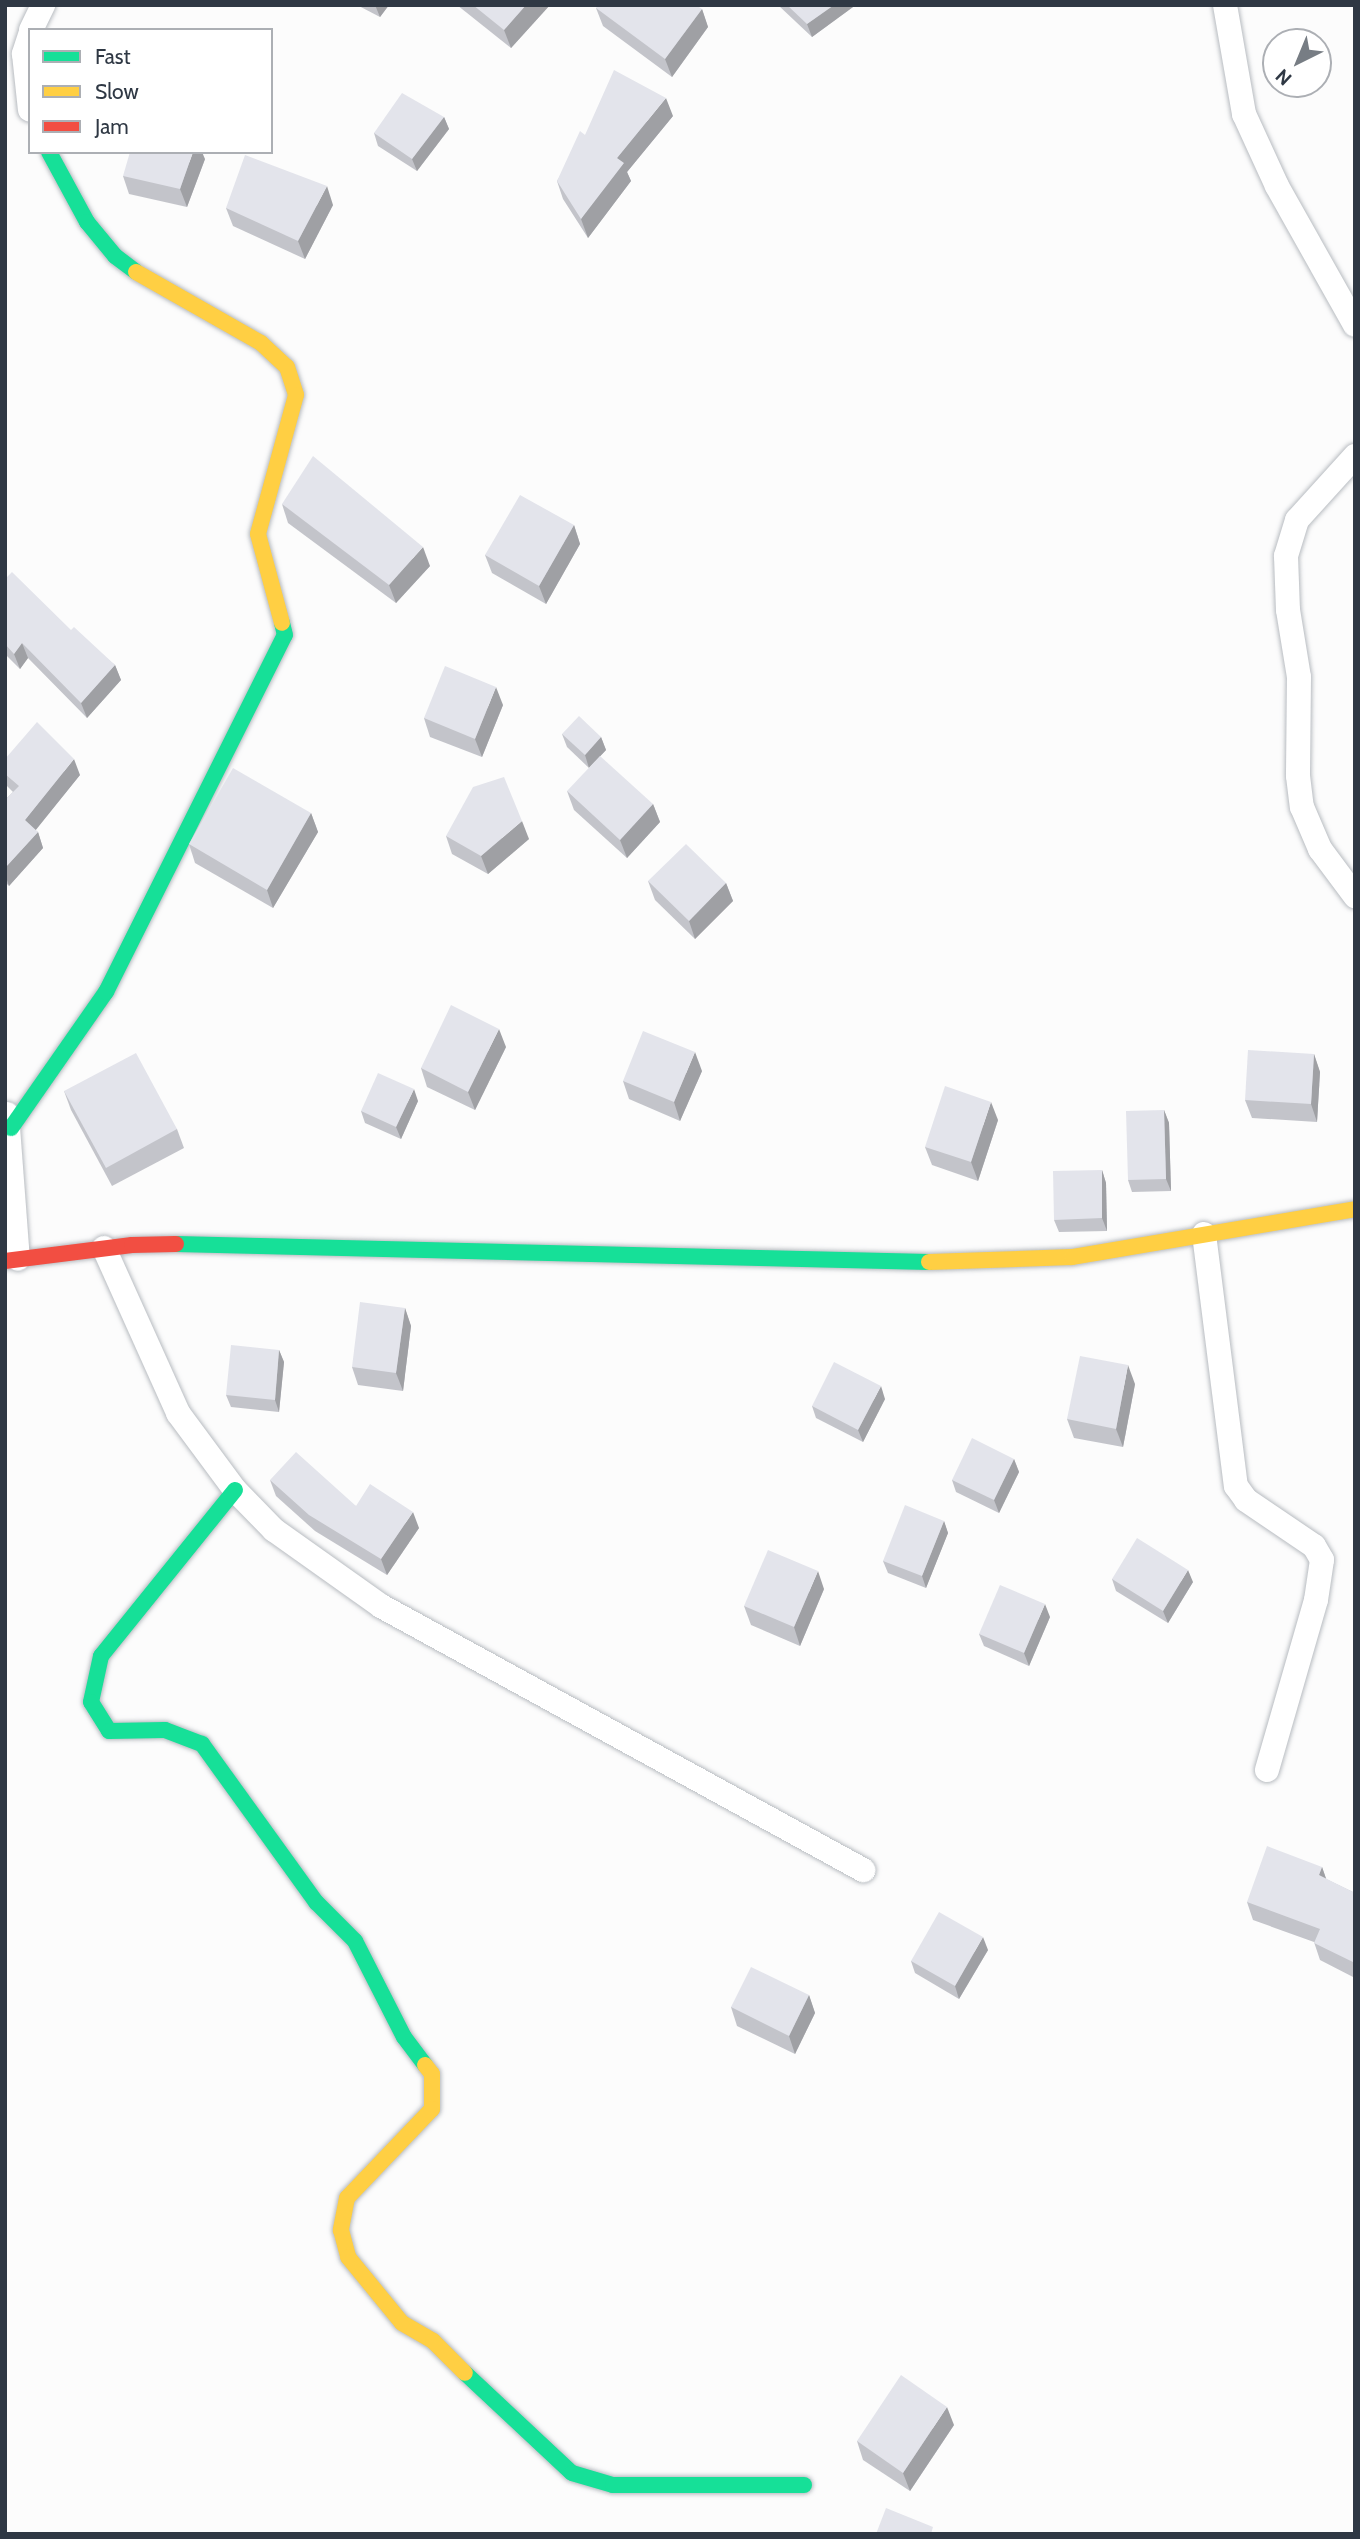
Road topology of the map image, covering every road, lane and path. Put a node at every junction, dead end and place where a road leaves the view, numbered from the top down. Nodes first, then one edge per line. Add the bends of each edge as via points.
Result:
1 (43, 5) edge
2 (1225, 5) edge
3 (32, 28) edge
4 (28, 41) edge
5 (28, 91) edge
6 (50, 154) edge
7 (1355, 325) edge
8 (1355, 456) edge
9 (1355, 896) edge
10 (8, 1118) edge
11 (1355, 1209) edge
12 (1204, 1234) junction
13 (104, 1248) junction
14 (12, 1260) edge
15 (235, 1490) junction
16 (1267, 1770) dead end
17 (863, 1870) dead end
18 (804, 2485) dead end

1 - 3 street
2 - 7 street via 1244,114 1277,186
4 - 5 street via 24,54
6 - 10 street via 87,222 115,257 261,343 287,367 296,395 258,534 285,635 106,992
8 - 9 street via 1297,520 1286,556 1286,583 1299,677 1302,807 1320,849
10 - 14 street
11 - 12 street
12 - 13 street via 1072,1257 910,1263 366,1245
12 - 16 street via 1236,1486 1246,1500 1314,1546 1322,1560 1316,1600
13 - 14 street
13 - 15 street via 178,1413
15 - 17 street via 274,1530 381,1606
15 - 18 street via 101,1656 91,1702 109,1731 165,1730 202,1744 316,1902 355,1941 404,2037 432,2074 432,2109 347,2198 341,2230 348,2257 402,2323 433,2341 551,2458 572,2473 613,2485

